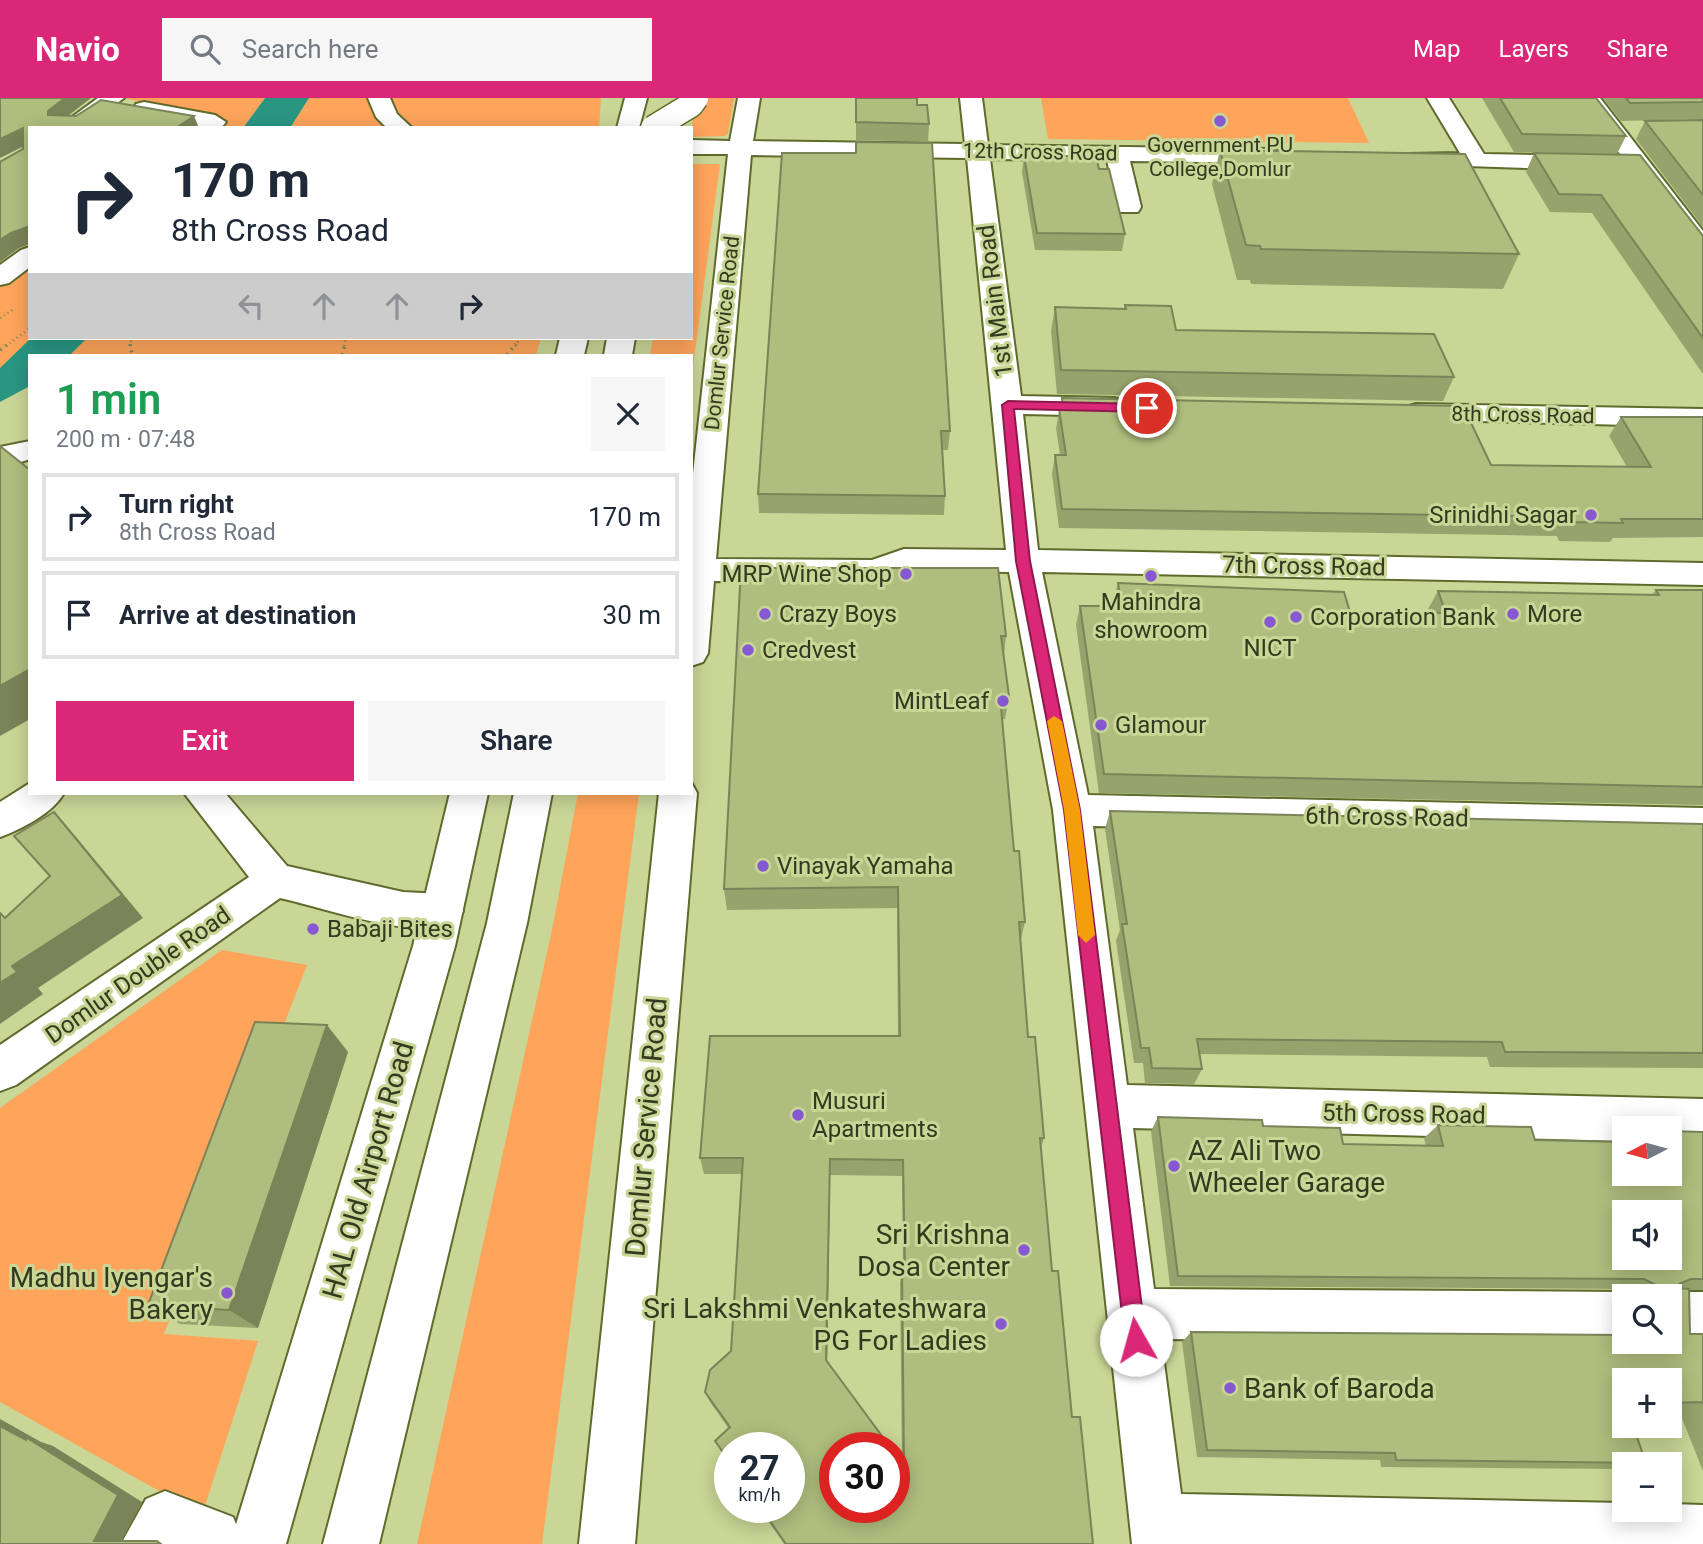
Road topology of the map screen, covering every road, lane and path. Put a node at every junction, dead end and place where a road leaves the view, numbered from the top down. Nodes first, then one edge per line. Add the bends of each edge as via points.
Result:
1 (379, 98) edge
2 (671, 98) edge
3 (696, 98) edge
4 (749, 98) edge
5 (971, 98) edge
6 (1437, 98) edge
7 (1589, 98) edge
8 (110, 100) edge
9 (71, 126) edge
10 (209, 126) edge
11 (398, 126) edge
12 (656, 126) edge
13 (665, 126) edge
14 (1640, 130) dead end
15 (1615, 131) junction
16 (693, 147) edge
17 (740, 150) junction
18 (977, 152) junction
19 (1117, 153) junction
20 (1292, 157) edge
21 (1386, 159) edge
22 (1476, 160) junction
23 (1640, 164) junction
24 (1129, 207) dead end
25 (1703, 248) edge
26 (28, 256) edge
27 (0, 277) edge
28 (28, 329) edge
29 (519, 340) edge
30 (0, 350) edge
31 (508, 354) edge
32 (1008, 405) junction
33 (1147, 408) edge
34 (1384, 412) edge
35 (1703, 418) edge
36 (696, 557) edge
37 (1023, 561) junction
38 (1703, 574) edge
39 (693, 615) edge
40 (43, 795) edge
41 (205, 795) edge
42 (469, 795) edge
43 (533, 795) edge
44 (678, 795) edge
45 (1072, 810) junction
46 (0, 820) edge
47 (1703, 824) edge
48 (275, 880) junction
49 (443, 911) junction
50 (0, 1070) edge
51 (1105, 1106) junction
52 (1703, 1121) edge
53 (1133, 1314) junction
54 (1612, 1317) edge
55 (1682, 1317) edge
56 (1703, 1317) edge
57 (1703, 1531) edge
58 (1159, 1533) edge
59 (1641, 1537) edge
60 (236, 1540) edge
61 (149, 1544) edge
62 (351, 1544) edge
63 (607, 1544) edge

1 - 11 street via 387,117
2 - 13 street
3 - 12 street, bridge
4 - 17 street, Domlur Service Road
5 - 18 street, 1st Main Road
6 - 22 street
7 - 15 street
8 - 9 street
8 - 10 street via 215,122
14 - 15 street
15 - 23 street
16 - 17 street, 12th Cross Road
17 - 18 street, 12th Cross Road
17 - 36 street, Domlur Service Road
18 - 19 street, 12th Cross Road
18 - 32 street, 1st Main Road
19 - 20 street, 12th Cross Road
19 - 24 street
21 - 22 street via 1418,170
22 - 23 street
23 - 25 street
26 - 27 street
28 - 30 path
29 - 31 path
32 - 33 street
32 - 37 street, 1st Main Road
34 - 35 street, 8th Cross Road
36 - 37 street, 7th Cross Road via 874,571 904,560
36 - 39 street, Domlur Service Road
37 - 38 street, 7th Cross Road
37 - 45 street, 1st Main Road
40 - 46 street
41 - 48 street
42 - 49 street, HAL Old Airport Road
43 - 62 street via 507,923
44 - 63 street, Domlur Service Road
45 - 47 street, 6th Cross Road
45 - 51 street, 1st Main Road
48 - 49 street via 403,909
48 - 50 street, Domlur Double Road
49 - 60 street, HAL Old Airport Road
51 - 52 street, 5th Cross Road
51 - 53 street, 1st Main Road
53 - 54 street
53 - 58 street, 1st Main Road
55 - 56 street
57 - 59 street
58 - 59 street
60 - 61 street via 165,1518

